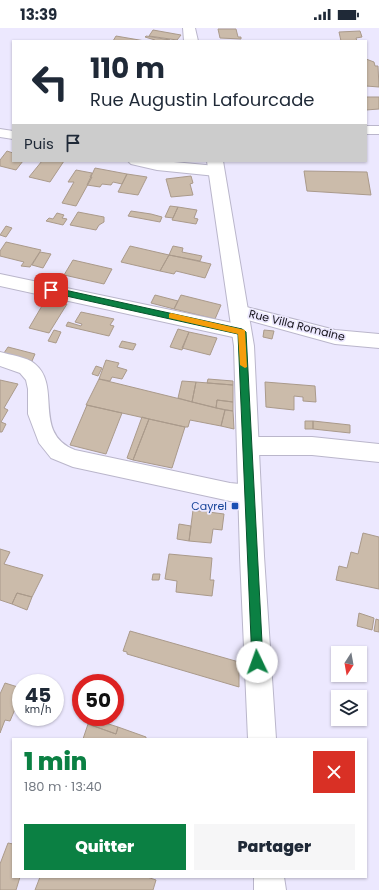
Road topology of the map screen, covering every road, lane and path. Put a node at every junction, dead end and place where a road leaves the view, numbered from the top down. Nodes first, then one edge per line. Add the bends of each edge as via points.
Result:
1 (189, 28) edge
2 (191, 40) edge
3 (367, 130) edge
4 (379, 130) edge
5 (0, 132) edge
6 (12, 135) edge
7 (141, 162) edge
8 (215, 166) edge
9 (0, 280) edge
10 (241, 322) junction
11 (379, 341) edge
12 (0, 359) edge
13 (248, 446) junction
14 (379, 453) edge
15 (250, 494) junction
16 (262, 738) edge
17 (269, 878) edge
18 (270, 890) edge

1 - 2 main road
3 - 4 street
5 - 6 street
7 - 8 street via 156,165
8 - 10 main road
9 - 10 street, Rue Villa Romaine
10 - 11 street, Rue Villa Romaine via 335,337
10 - 13 main road
12 - 15 street via 27,368 35,377 38,389 38,414 46,437 58,452 73,458 230,492
13 - 14 street via 312,446
13 - 15 main road
15 - 16 main road
17 - 18 main road

